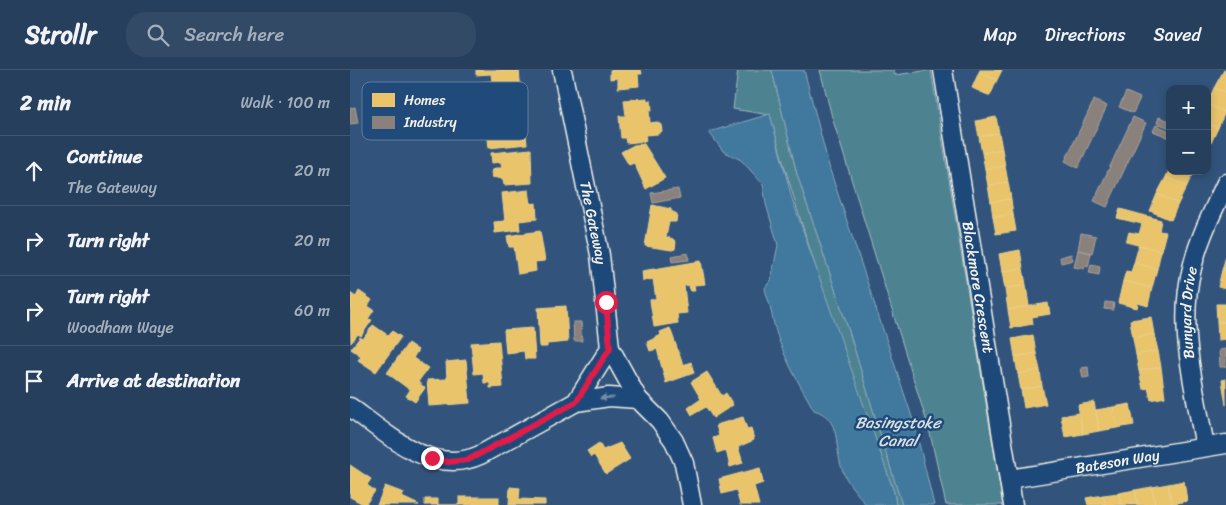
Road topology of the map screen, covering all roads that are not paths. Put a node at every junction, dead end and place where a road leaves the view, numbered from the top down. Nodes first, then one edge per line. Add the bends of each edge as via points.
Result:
1 (562, 70) edge
2 (943, 70) edge
3 (1226, 182) edge
4 (610, 348) junction
5 (638, 400) junction
6 (576, 402) junction
7 (350, 407) edge
8 (1226, 444) edge
9 (1205, 447) junction
10 (1009, 479) junction
11 (692, 505) edge
12 (1013, 505) edge

1 - 4 street, The Gateway via 600,255
2 - 10 street, Blackmore Crescent
3 - 9 street, Bunyard Drive via 1202,236 1188,291 1187,347
4 - 5 street, The Gateway
4 - 6 street
5 -> 6 street via 609,397
5 - 11 street, The Gateway via 660,421 674,441 684,463
6 - 7 street via 480,455 454,463 427,456 397,441
8 - 9 street, Bateson Way
9 - 10 street, Bateson Way
10 - 12 street, Blackmore Crescent

